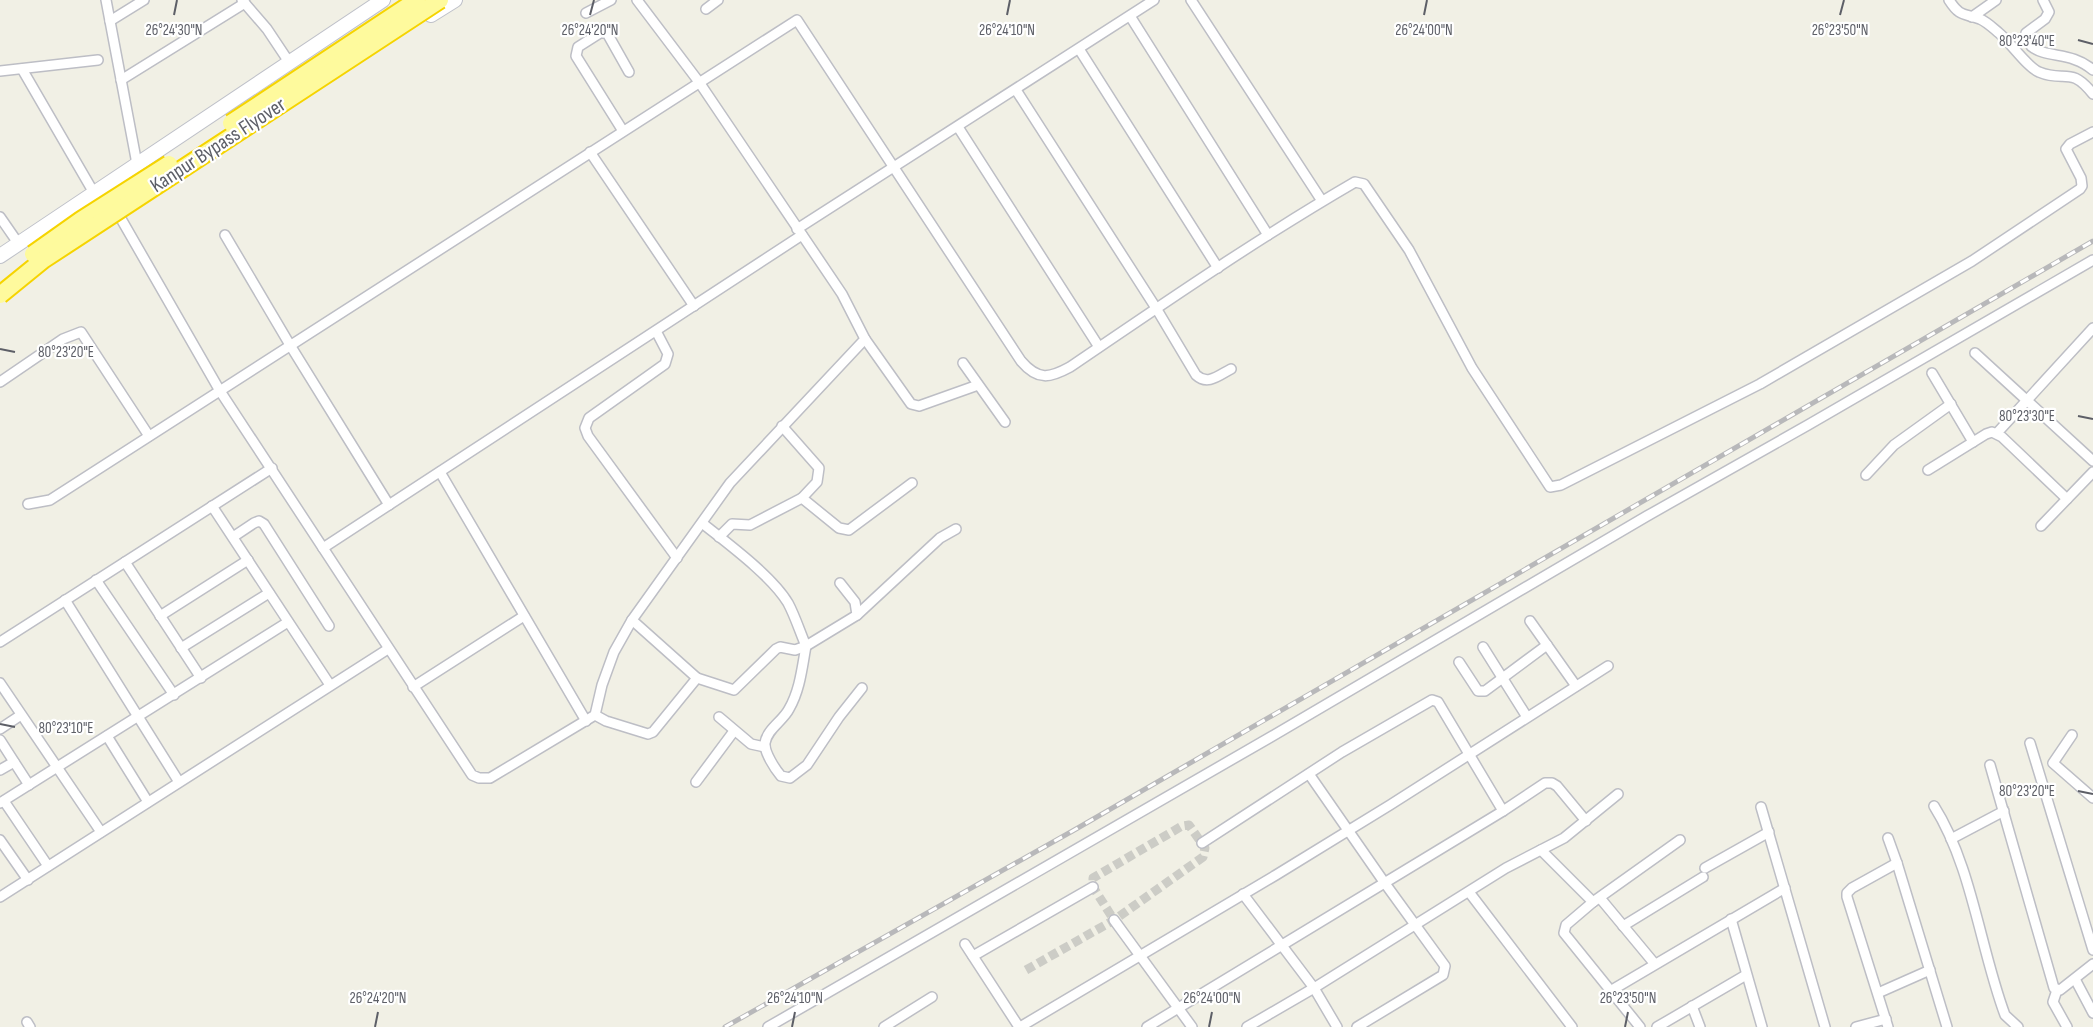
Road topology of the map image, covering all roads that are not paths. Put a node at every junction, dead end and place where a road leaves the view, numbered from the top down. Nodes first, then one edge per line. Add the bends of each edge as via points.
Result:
1 (106, 0) edge
2 (144, 0) edge
3 (383, 0) edge
4 (417, 0) edge
5 (440, 0) edge
6 (455, 0) edge
7 (611, 0) edge
8 (637, 0) edge
9 (718, 0) edge
10 (1154, 0) edge
11 (1191, 0) edge
12 (1950, 0) edge
13 (1996, 0) edge
14 (2043, 0) edge
15 (243, 2) edge
16 (706, 9) dead end
17 (586, 13) dead end
18 (1130, 16) junction
19 (1972, 17) junction
20 (110, 21) junction
21 (1079, 49) junction
22 (98, 60) dead end
23 (289, 62) junction
24 (22, 69) junction
25 (2093, 70) edge
26 (0, 71) edge
27 (629, 72) dead end
28 (121, 80) junction
29 (699, 82) junction
30 (1016, 90) junction
31 (2093, 94) edge
32 (957, 126) junction
33 (622, 131) junction
34 (2093, 132) edge
35 (590, 152) junction
36 (137, 164) junction
37 (893, 166) junction
38 (100, 189) junction
39 (1322, 201) junction
40 (0, 217) edge
41 (120, 218) junction
42 (800, 232) junction
43 (225, 235) dead end
44 (1268, 235) junction
45 (18, 243) junction
46 (0, 256) edge
47 (2093, 260) edge
48 (1218, 268) junction
49 (0, 281) edge
50 (0, 295) edge
51 (694, 306) junction
52 (1156, 308) junction
53 (2093, 328) edge
54 (656, 331) junction
55 (865, 339) junction
56 (290, 345) junction
57 (1099, 347) junction
58 (1975, 353) dead end
59 (963, 363) dead end
60 (1230, 369) dead end
61 (1932, 373) dead end
62 (0, 382) edge
63 (978, 385) junction
64 (220, 391) junction
65 (2027, 401) junction
66 (1950, 404) junction
67 (1005, 422) dead end
68 (782, 426) junction
69 (1997, 433) junction
70 (149, 436) junction
71 (1973, 442) junction
72 (2093, 461) edge
73 (272, 468) junction
74 (1928, 470) dead end
75 (440, 472) junction
76 (2093, 472) edge
77 (1866, 475) dead end
78 (912, 483) dead end
79 (802, 498) junction
80 (2067, 499) junction
81 (28, 504) dead end
82 (212, 506) junction
83 (389, 506) junction
84 (702, 523) junction
85 (2041, 526) dead end
86 (956, 529) dead end
87 (233, 537) junction
88 (719, 537) junction
89 (323, 549) junction
90 (677, 558) junction
91 (248, 560) junction
92 (125, 562) junction
93 (96, 580) junction
94 (840, 583) dead end
95 (269, 593) junction
96 (65, 600) junction
97 (857, 615) junction
98 (160, 616) junction
99 (524, 616) junction
100 (632, 620) junction
101 (1530, 621) dead end
102 (288, 622) junction
103 (329, 626) dead end
104 (0, 642) edge
105 (1547, 645) junction
106 (806, 646) junction
107 (1483, 647) dead end
108 (181, 648) junction
109 (388, 649) junction
110 (1459, 662) dead end
111 (1608, 666) dead end
112 (201, 678) junction
113 (697, 678) junction
114 (1503, 678) junction
115 (0, 683) edge
116 (330, 686) junction
117 (1576, 686) junction
118 (413, 687) junction
119 (862, 688) dead end
120 (174, 694) junction
121 (595, 714) junction
122 (21, 715) junction
123 (138, 717) junction
124 (719, 717) dead end
125 (1527, 717) junction
126 (586, 721) junction
127 (0, 729) edge
128 (735, 730) junction
129 (2072, 735) dead end
130 (107, 736) junction
131 (0, 740) edge
132 (2030, 743) dead end
133 (765, 747) junction
134 (1469, 753) junction
135 (14, 762) junction
136 (1990, 765) dead end
137 (56, 768) junction
138 (0, 770) edge
139 (1309, 774) junction
140 (179, 782) junction
141 (696, 782) dead end
142 (29, 785) junction
143 (1618, 794) dead end
144 (2093, 798) edge
145 (2, 802) edge
146 (148, 802) junction
147 (1934, 806) dead end
148 (1761, 807) dead end
149 (1503, 811) junction
150 (2004, 812) junction
151 (1586, 821) junction
152 (1349, 831) junction
153 (101, 832) junction
154 (1769, 832) junction
155 (1888, 838) dead end
156 (1952, 839) junction
157 (0, 840) edge
158 (1680, 840) dead end
159 (1202, 843) dead end
160 (1541, 850) junction
161 (1897, 863) junction
162 (48, 866) junction
163 (28, 880) junction
164 (1384, 882) junction
165 (1093, 887) dead end
166 (1785, 888) junction
167 (1468, 892) junction
168 (1243, 894) junction
169 (0, 897) edge
170 (1597, 900) junction
171 (1731, 918) junction
172 (1114, 920) tunnel mouth
173 (1416, 926) junction
174 (1623, 926) junction
175 (966, 944) dead end
176 (1282, 946) junction
177 (2093, 950) edge
178 (973, 956) junction
179 (1140, 956) junction
180 (1654, 963) junction
181 (2093, 964) edge
182 (1930, 970) junction
183 (1746, 975) junction
184 (2075, 979) junction
185 (1314, 988) junction
186 (1612, 990) junction
187 (2057, 990) junction
188 (1878, 993) junction
189 (932, 997) dead end
190 (1692, 1006) junction
191 (1178, 1008) junction
192 (2093, 1012) edge
193 (1260, 1019) junction
194 (1887, 1023) edge
195 (768, 1027) edge
196 (884, 1027) edge
197 (1020, 1027) edge
198 (1147, 1027) edge
199 (1192, 1027) edge
200 (1247, 1027) edge
201 (1267, 1027) edge
202 (1337, 1027) edge
203 (1357, 1027) edge
204 (1572, 1027) edge
205 (1640, 1027) edge
206 (1657, 1027) edge
207 (1700, 1027) edge
208 (1762, 1027) edge
209 (1825, 1027) edge
210 (1856, 1027) edge
211 (1947, 1027) edge
212 (2018, 1027) edge
213 (2067, 1027) edge

1 - 20 street
2 - 20 street
3 - 23 main road
4 - 49 highway, Kanpur Bypass Flyover, bridge via 81,220
5 - 50 highway, Kanpur Bypass Flyover, bridge via 43,260
6 - 41 main road
7 - 17 street
8 - 29 street
9 - 16 street
10 - 18 street
11 - 39 street
12 - 19 street via 1958,12
13 - 19 street
14 - 25 street via 2049,12 2026,33 2031,46 2077,59
15 - 23 street
15 - 28 street
18 - 21 street
18 - 44 street
19 - 31 street via 1998,31 2034,69 2076,77
20 - 28 street
21 - 30 street
21 - 48 street
22 - 24 street
23 - 36 main road
24 - 26 street
24 - 38 street
27 - 33 street via 607,33 600,33 576,50
28 - 36 street
29 - 33 street
29 - 37 street via 797,20
29 - 42 street
30 - 32 street
30 - 52 street
32 - 37 street
32 - 57 street
33 - 35 street
34 - 39 street via 2066,149 2082,182 2077,192 1972,261 1760,384 1556,488 1546,483 1467,359 1409,250 1364,184 1355,182
35 - 51 street
35 - 56 street
36 - 38 main road
37 - 42 street
37 - 57 street via 1028,369 1045,376 1055,375
38 - 41 street
38 - 45 main road
39 - 44 street
40 - 45 street
41 - 50 main road
41 - 64 street
42 - 51 street
42 - 55 street via 842,294
43 - 56 street
44 - 48 street
45 - 46 main road
47 - 195 street
48 - 52 street
51 - 54 street
52 - 57 street
52 - 60 street via 1200,379 1210,380
53 - 65 street
54 - 75 street
54 - 90 street via 668,354 665,364 589,418 585,428
55 - 63 street via 911,404 919,406
55 - 68 street
56 - 64 street
56 - 83 street
58 - 65 street
59 - 63 street
61 - 66 street
62 - 70 street via 63,339 81,332
63 - 67 street
64 - 70 street
64 - 73 street
65 - 69 street
65 - 72 street
66 - 71 street
66 - 77 street via 1894,445
68 - 79 street via 819,468 817,482
68 - 84 street via 730,483
69 - 71 street
69 - 80 street
70 - 81 street via 50,500
71 - 74 street
73 - 82 street
73 - 89 street
75 - 83 street
75 - 99 street
76 - 80 street
78 - 79 street via 849,530 839,528
79 - 88 street via 750,525 732,524
80 - 85 street
82 - 87 street
82 - 92 street
83 - 89 street
84 - 88 street
84 - 90 street
86 - 97 street via 940,538
87 - 91 street
87 - 103 street via 254,522 264,524
88 - 106 street via 775,586 788,603
89 - 109 street
90 - 100 street
91 - 95 street
91 - 98 street
92 - 93 street
92 - 98 street
93 - 96 street
93 - 120 street
94 - 97 street via 855,602
95 - 102 street
95 - 108 street
96 - 104 street
96 - 123 street
97 - 106 street
98 - 108 street
99 - 118 street
99 - 126 street
100 - 113 street
100 - 121 street via 614,652
101 - 105 street
102 - 112 street
102 - 116 street
105 - 114 street
105 - 117 street
106 - 113 street via 776,649 734,690
106 - 133 street via 794,698 768,734
107 - 114 street
108 - 112 street
109 - 116 street
109 - 118 street
110 - 114 street via 1481,692
111 - 117 street
112 - 120 street
113 - 121 street via 648,734
114 - 125 street
115 - 122 street
116 - 140 street
117 - 125 street
118 - 126 street via 469,771 479,778 490,778
119 - 133 street via 798,774 790,778 781,776
120 - 123 street
121 - 126 street
122 - 127 street
122 - 137 street
123 - 130 street
123 - 140 street
124 - 128 street
125 - 134 street
128 - 133 street via 751,744
128 - 141 street
129 - 144 street via 2053,763
130 - 137 street
130 - 146 street
131 - 135 street
132 - 177 street
134 - 139 street via 1438,702 1432,700
134 - 149 street
134 - 152 street
135 - 138 street
135 - 142 street
136 - 150 street
137 - 142 street
137 - 153 street
139 - 152 street
139 - 159 street
140 - 146 street
142 - 145 street
143 - 151 street
145 - 162 street
146 - 153 street
147 - 156 street
148 - 154 street
149 - 151 street via 1545,783 1552,783
149 - 164 street
150 - 156 street
150 - 187 street
151 - 160 street
152 - 164 street
152 - 168 street
153 - 162 street
154 - 166 street
154 - 174 street
155 - 161 street
156 - 212 street via 2003,1010
157 - 163 street
158 - 170 street
160 - 167 street
160 - 170 street
161 - 182 street
161 - 188 street via 1847,893
162 - 163 street
163 - 169 street
164 - 173 street
164 - 176 street
165 - 178 street
166 - 171 street
166 - 209 street
167 - 173 street
167 - 204 street
168 - 176 street
168 - 179 street
170 - 174 street
170 - 186 street via 1566,925 1564,933
171 - 180 street
171 - 183 street
172 - 179 street
173 - 185 street
173 - 203 street via 1445,966 1443,975
174 - 180 street
175 - 178 street
176 - 185 street
176 - 191 street
178 - 197 street
179 - 191 street
179 - 197 street
180 - 186 street
181 - 184 street
182 - 188 street
182 - 211 street
183 - 190 street
183 - 208 street
184 - 187 street
184 - 192 street
185 - 193 street
185 - 202 street
186 - 205 street
187 - 213 street via 2053,1002
188 - 194 street
189 - 196 street
190 - 206 street
190 - 207 street
191 - 198 street
191 - 199 street
193 - 200 street
193 - 201 street
194 - 210 street

